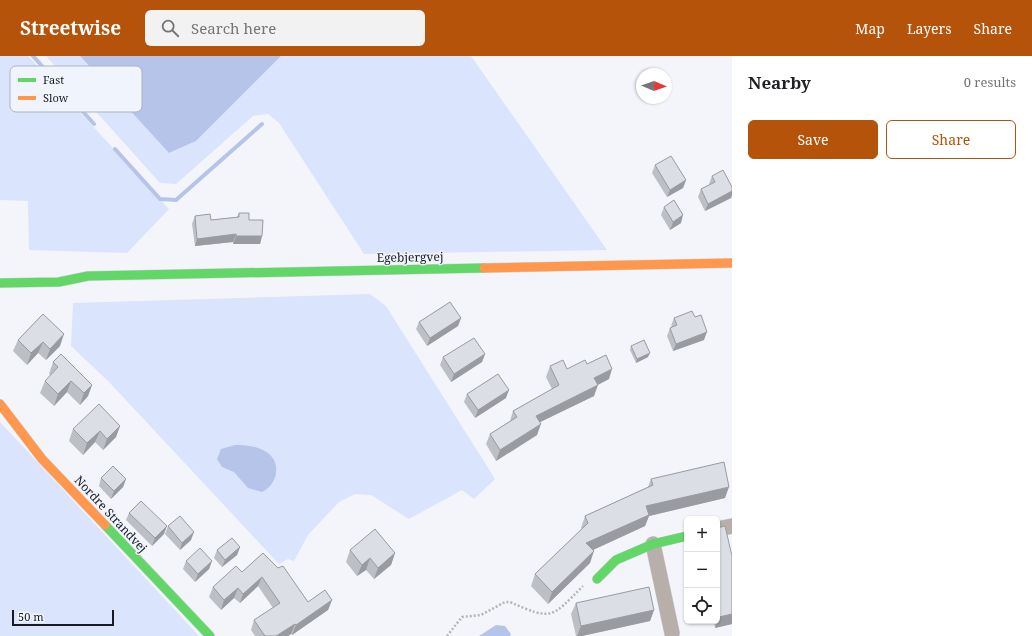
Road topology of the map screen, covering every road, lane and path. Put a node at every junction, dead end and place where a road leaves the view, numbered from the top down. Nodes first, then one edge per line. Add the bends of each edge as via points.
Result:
1 (732, 263) edge
2 (67, 271) dead end
3 (88, 276) junction
4 (0, 283) edge
5 (0, 404) edge
6 (732, 526) edge
7 (720, 528) edge
8 (684, 537) edge
9 (653, 544) junction
10 (597, 579) joint
11 (672, 633) dead end
12 (210, 636) edge
13 (447, 636) edge

1 - 3 street, Egebjergvej
2 - 3 street, Egebjergvej
3 - 4 street, Egebjergvej via 59,282
5 - 12 street, Nordre Strandvej via 42,459
6 - 7 street
8 - 9 street
9 - 10 street via 616,560
9 - 11 street
10 - 13 path via 592,577 560,609 552,613 541,615 505,602 481,615 462,617

